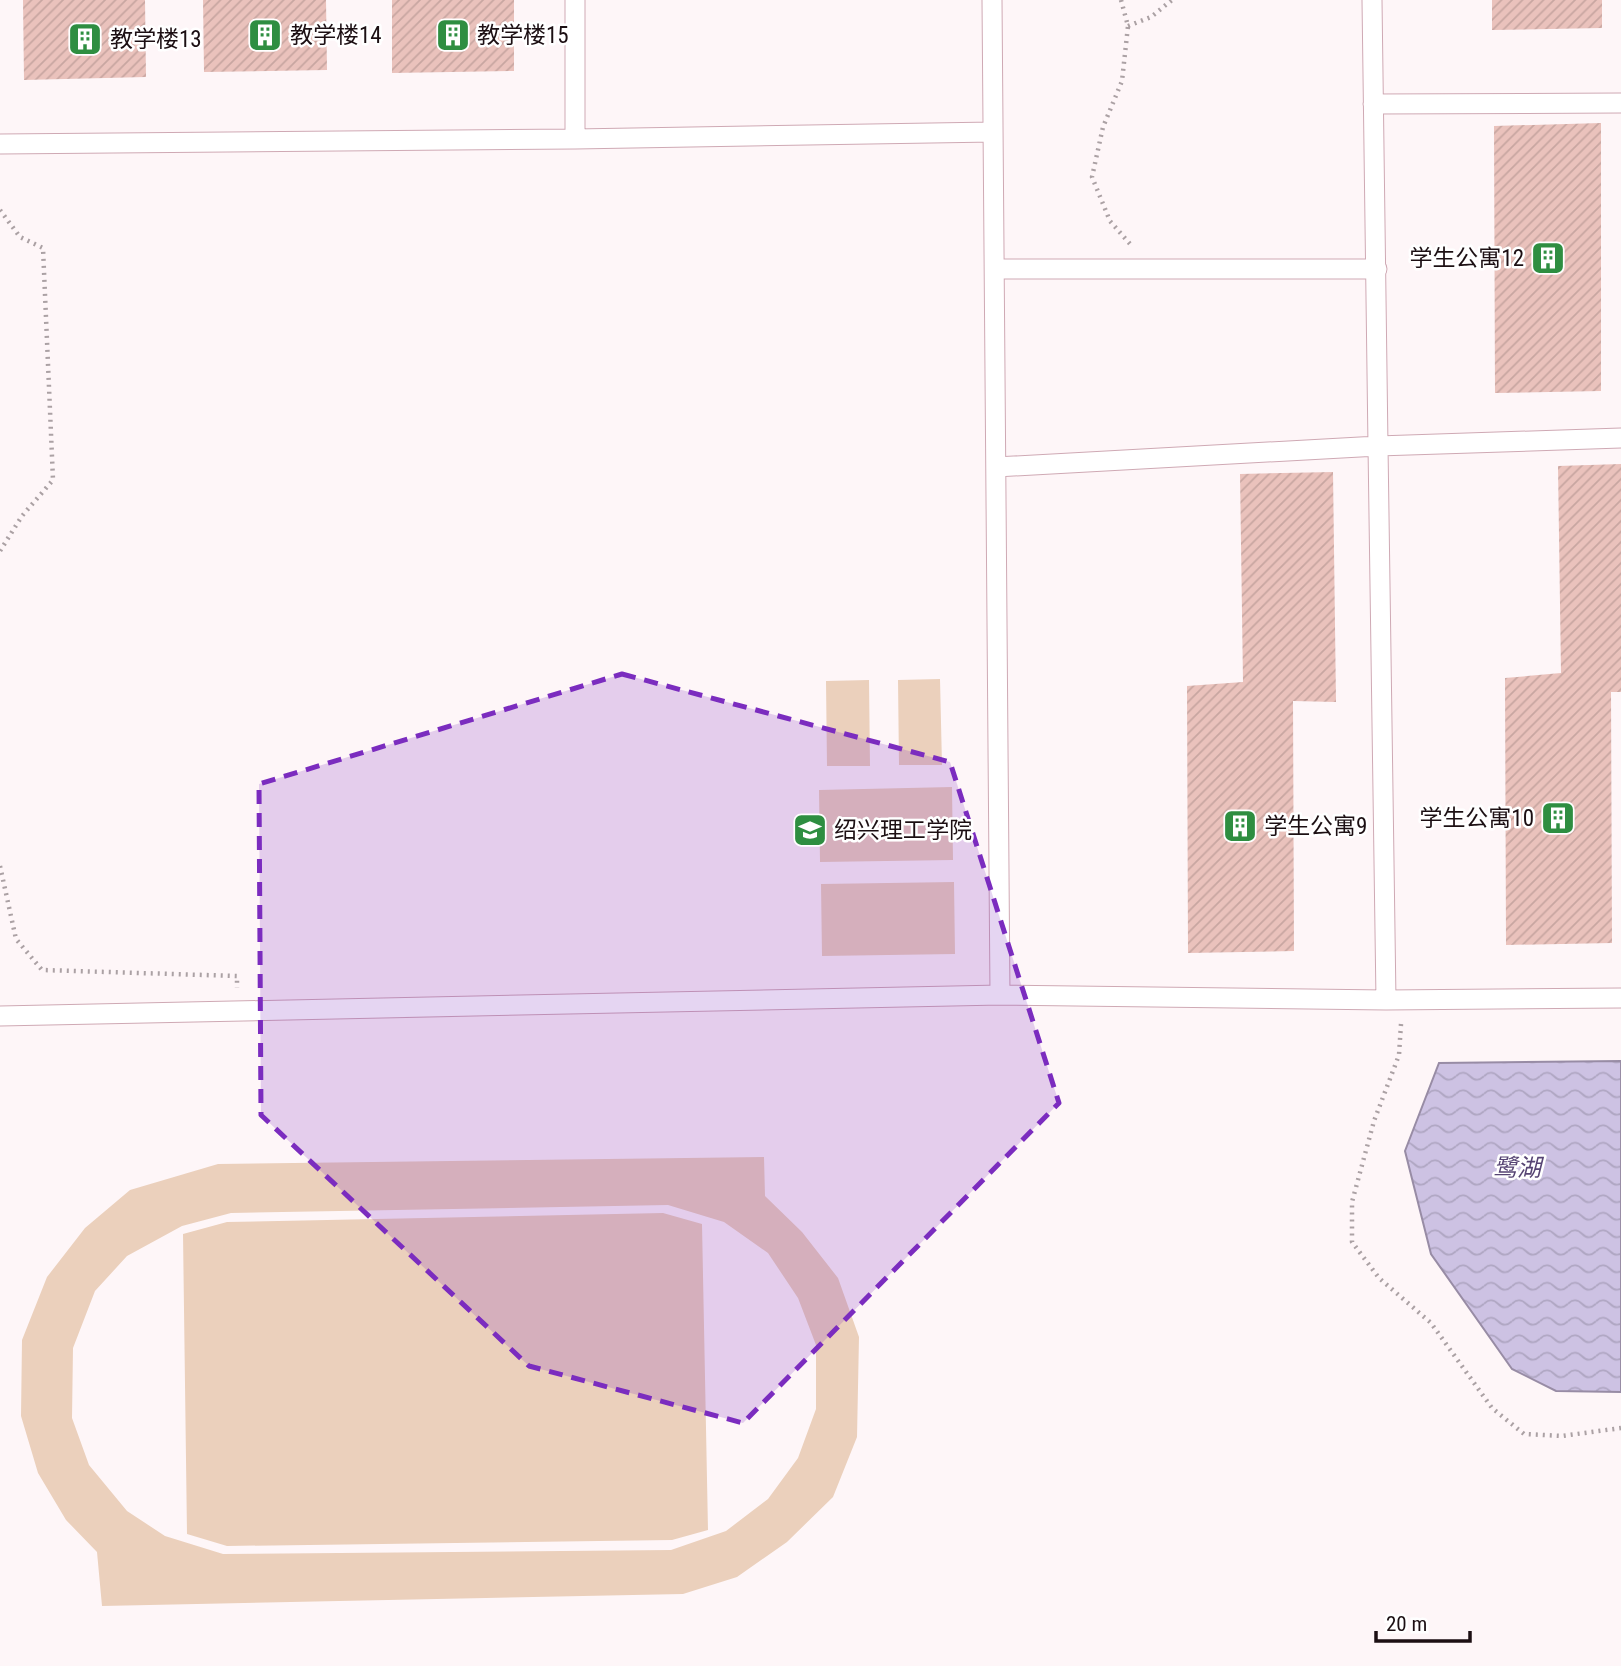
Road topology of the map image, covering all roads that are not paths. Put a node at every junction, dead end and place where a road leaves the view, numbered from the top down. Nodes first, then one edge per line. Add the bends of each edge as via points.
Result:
1 (575, 0) edge
2 (992, 0) edge
3 (1372, 0) edge
4 (1621, 103) edge
5 (1373, 104) junction
6 (993, 132) junction
7 (575, 139) junction
8 (0, 144) edge
9 (995, 269) junction
10 (1377, 269) junction
11 (1621, 438) edge
12 (1378, 446) junction
13 (996, 467) junction
14 (1000, 995) junction
15 (1621, 998) edge
16 (1394, 1000) junction
17 (0, 1016) edge

1 - 7 lane
2 - 6 lane
3 - 5 lane
4 - 5 lane
5 - 10 lane
6 - 7 lane
6 - 9 lane
7 - 8 lane
9 - 10 lane
9 - 13 lane
10 - 12 lane
11 - 12 lane
12 - 13 lane
12 - 16 lane
13 - 14 lane
14 - 16 lane
14 - 17 lane
15 - 16 lane

